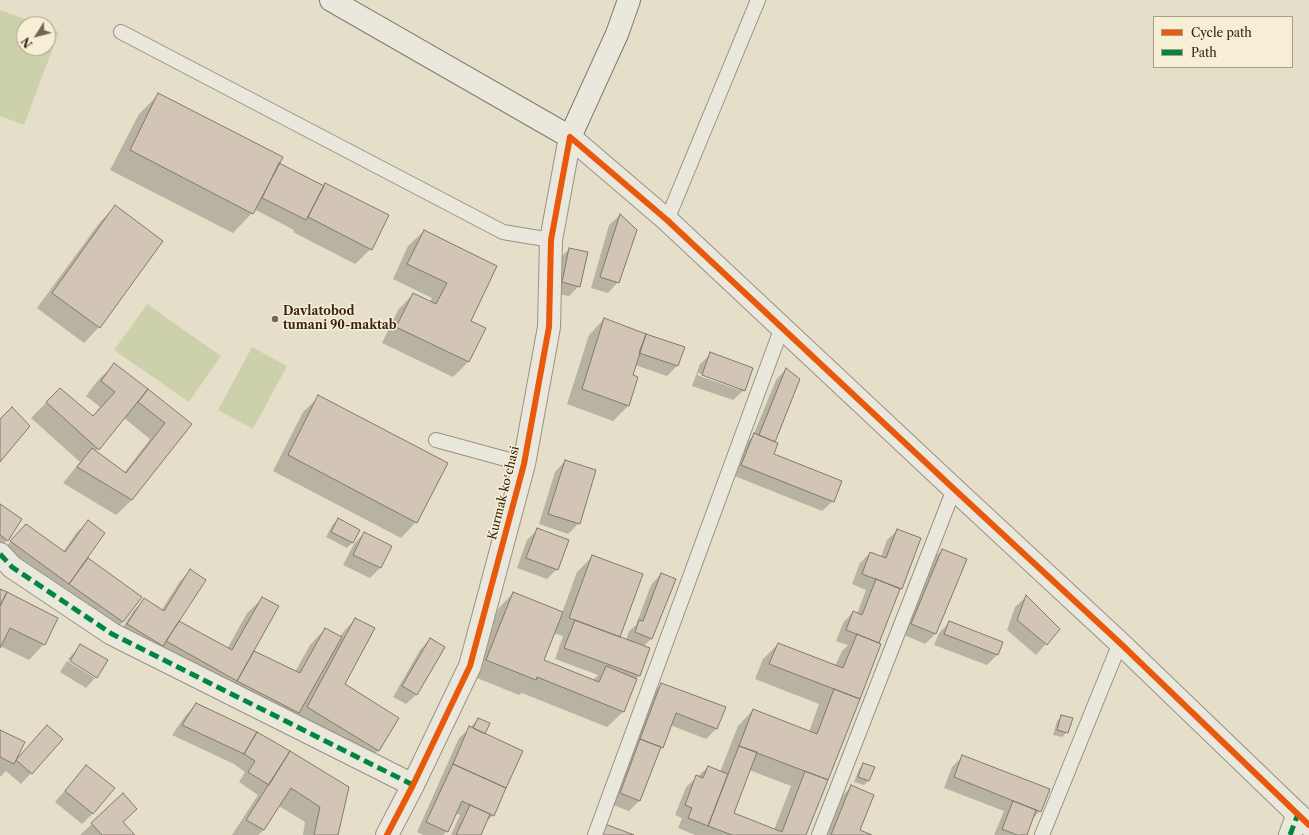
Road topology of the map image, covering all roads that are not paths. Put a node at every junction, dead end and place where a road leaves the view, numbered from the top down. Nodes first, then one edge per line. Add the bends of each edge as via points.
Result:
1 (331, 0) edge
2 (629, 0) edge
3 (758, 0) edge
4 (121, 32) dead end
5 (570, 136) junction
6 (667, 220) junction
7 (551, 240) junction
8 (782, 327) junction
9 (436, 440) dead end
10 (524, 464) junction
11 (954, 489) junction
12 (0, 554) edge
13 (1120, 643) junction
14 (413, 785) junction
15 (1303, 820) edge
16 (387, 835) edge
17 (595, 835) edge
18 (819, 835) edge
19 (1042, 835) edge
20 (1290, 835) edge

1 - 5 street
2 - 5 street, Kurmak koʻchasi via 617,34
3 - 6 lane
4 - 7 lane via 503,232
5 - 6 street
5 - 7 street, Kurmak koʻchasi
6 - 8 street
7 - 10 street, Kurmak koʻchasi via 549,327
8 - 11 street
8 - 17 lane
9 - 10 lane
10 - 14 street, Kurmak koʻchasi via 470,666
11 - 13 street
11 - 18 lane
12 - 14 street via 12,567 112,634
13 - 15 street
13 - 19 lane
14 - 16 street, Kurmak koʻchasi
15 - 20 street

